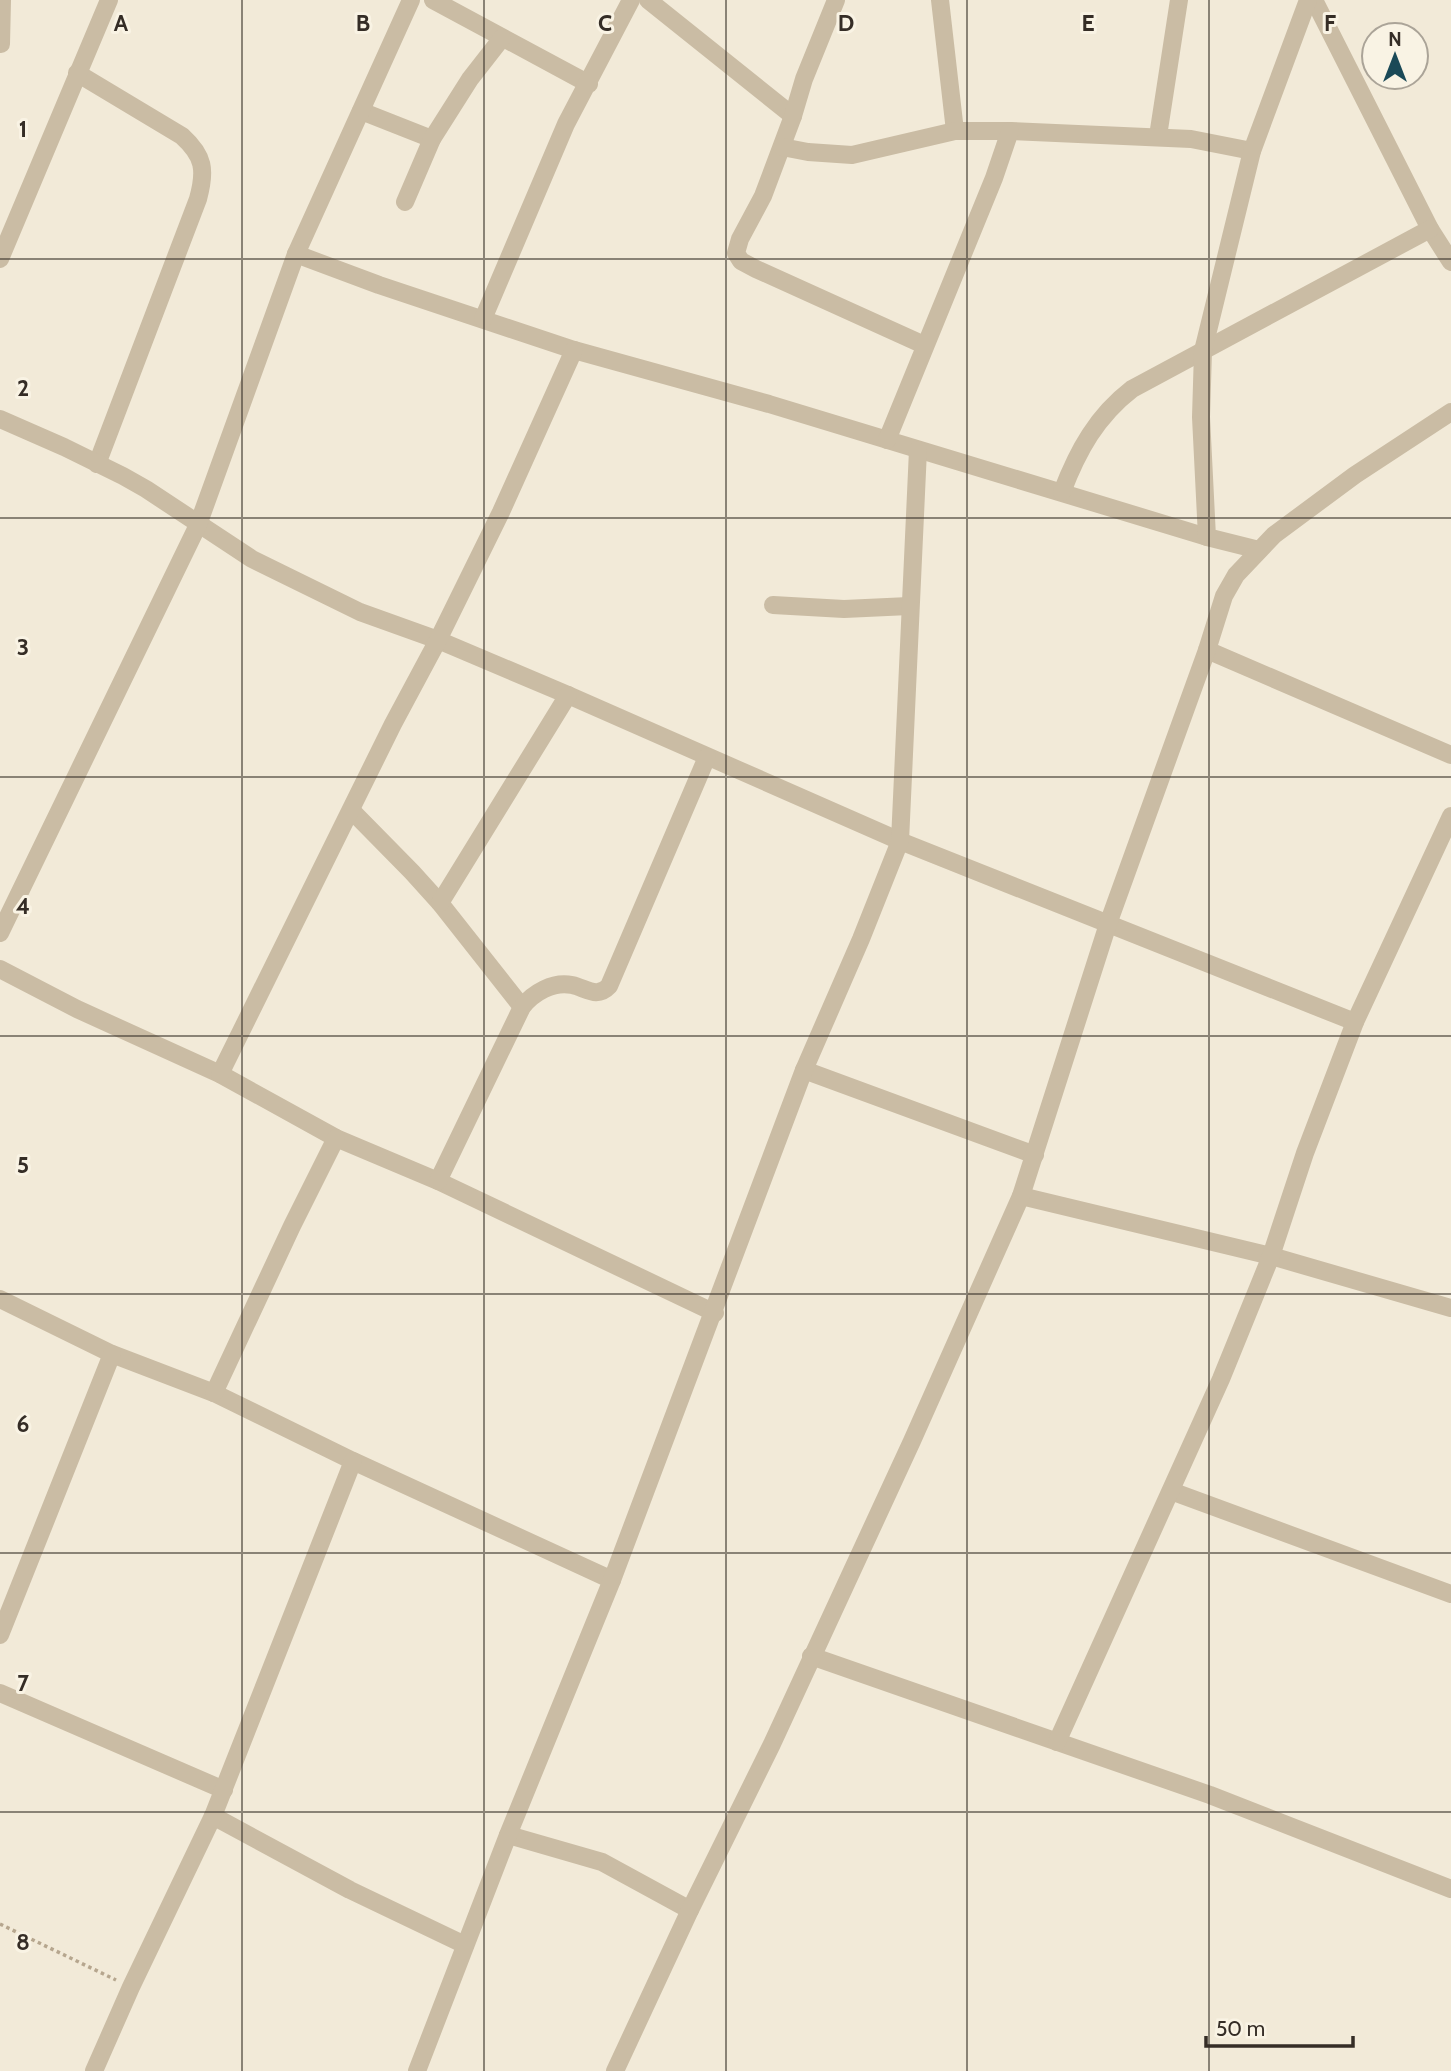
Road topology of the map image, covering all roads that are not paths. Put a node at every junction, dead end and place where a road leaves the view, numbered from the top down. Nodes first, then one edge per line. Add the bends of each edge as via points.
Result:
1 (2, 0) edge
2 (109, 0) edge
3 (411, 0) edge
4 (433, 0) edge
5 (631, 0) edge
6 (648, 0) edge
7 (836, 0) edge
8 (940, 0) edge
9 (1178, 0) edge
10 (1308, 0) edge
11 (1314, 0) edge
12 (502, 38) junction
13 (1, 44) edge
14 (78, 73) junction
15 (589, 84) junction
16 (361, 111) junction
17 (793, 116) junction
18 (955, 131) junction
19 (1010, 131) junction
20 (1158, 136) junction
21 (432, 139) junction
22 (782, 147) junction
23 (1252, 151) junction
24 (405, 202) dead end
25 (1430, 229) junction
26 (3, 241) edge
27 (296, 254) junction
28 (0, 259) edge
29 (1451, 262) edge
30 (482, 319) junction
31 (924, 345) junction
32 (574, 350) junction
33 (1203, 351) junction
34 (1451, 412) edge
35 (0, 419) edge
36 (887, 440) junction
37 (918, 450) junction
38 (97, 464) junction
39 (1062, 492) junction
40 (198, 525) junction
41 (1207, 537) junction
42 (1259, 550) junction
43 (773, 605) dead end
44 (909, 606) junction
45 (438, 640) junction
46 (1207, 650) junction
47 (568, 695) junction
48 (1451, 755) edge
49 (707, 757) junction
50 (352, 811) junction
51 (1451, 816) edge
52 (900, 841) junction
53 (440, 903) junction
54 (1108, 924) junction
55 (0, 933) edge
56 (0, 969) edge
57 (522, 1007) junction
58 (1355, 1022) junction
59 (804, 1070) junction
60 (220, 1074) junction
61 (336, 1139) junction
62 (1035, 1155) junction
63 (438, 1181) junction
64 (1021, 1196) junction
65 (1270, 1256) junction
66 (0, 1299) edge
67 (1451, 1308) edge
68 (715, 1313) junction
69 (112, 1354) junction
70 (214, 1394) junction
71 (353, 1461) junction
72 (1171, 1491) junction
73 (612, 1580) junction
74 (1451, 1594) edge
75 (7, 1602) edge
76 (0, 1635) edge
77 (811, 1656) junction
78 (0, 1693) edge
79 (1057, 1742) junction
80 (224, 1790) junction
81 (213, 1816) junction
82 (508, 1835) junction
83 (1451, 1889) edge
84 (690, 1910) junction
85 (465, 1945) junction
86 (94, 2071) edge
87 (417, 2071) edge
88 (615, 2071) edge

1 - 13 street
2 - 14 street
3 - 16 street
4 - 12 street
5 - 15 street
6 - 17 street
7 - 17 street
8 - 18 street
9 - 20 street
10 - 23 street
11 - 25 street
12 - 15 street
12 - 21 street
14 - 26 street
14 - 38 street via 182,136 195,147 203,173 198,199
15 - 30 street via 560,138
16 - 21 street
16 - 27 street
17 - 22 street
18 - 19 street
18 - 22 street via 852,155
19 - 20 street
19 - 31 street
20 - 23 street
21 - 24 street
22 - 31 street via 736,248 739,259
23 - 33 street
25 - 29 street
25 - 33 street
26 - 28 street
27 - 30 street
27 - 40 street
30 - 32 street
31 - 36 street
32 - 36 street
32 - 45 street
33 - 39 street via 1116,401 1082,445
33 - 41 street
34 - 42 street via 1355,475
35 - 38 street
36 - 37 street
37 - 39 street
37 - 44 street
38 - 40 street via 146,489
39 - 41 street
40 - 45 street via 281,575 360,612
40 - 55 street
41 - 42 street
42 - 46 street via 1224,596
43 - 44 street
44 - 52 street
45 - 47 street
45 - 50 street
46 - 48 street
46 - 54 street
47 - 49 street
47 - 53 street
49 - 52 street
49 - 57 street via 607,990 596,993 564,984 537,993
50 - 53 street
50 - 60 street
51 - 58 street
52 - 54 street
52 - 59 street
53 - 57 street
54 - 58 street
54 - 62 street
56 - 60 street
57 - 63 street
58 - 65 street
59 - 62 street
59 - 68 street
60 - 61 street
61 - 63 street
61 - 70 street
62 - 64 street
63 - 68 street
64 - 65 street
64 - 77 street
65 - 67 street
65 - 72 street
66 - 69 street
68 - 73 street
69 - 70 street
69 - 75 street
70 - 71 street
71 - 73 street
71 - 80 street
72 - 74 street
72 - 79 street
73 - 82 street
75 - 76 street
77 - 79 street
77 - 84 street
78 - 80 street
79 - 83 street via 1210,1795
80 - 81 street
81 - 85 street
81 - 86 street
82 - 84 street via 602,1863
82 - 85 street
84 - 88 street
85 - 87 street

